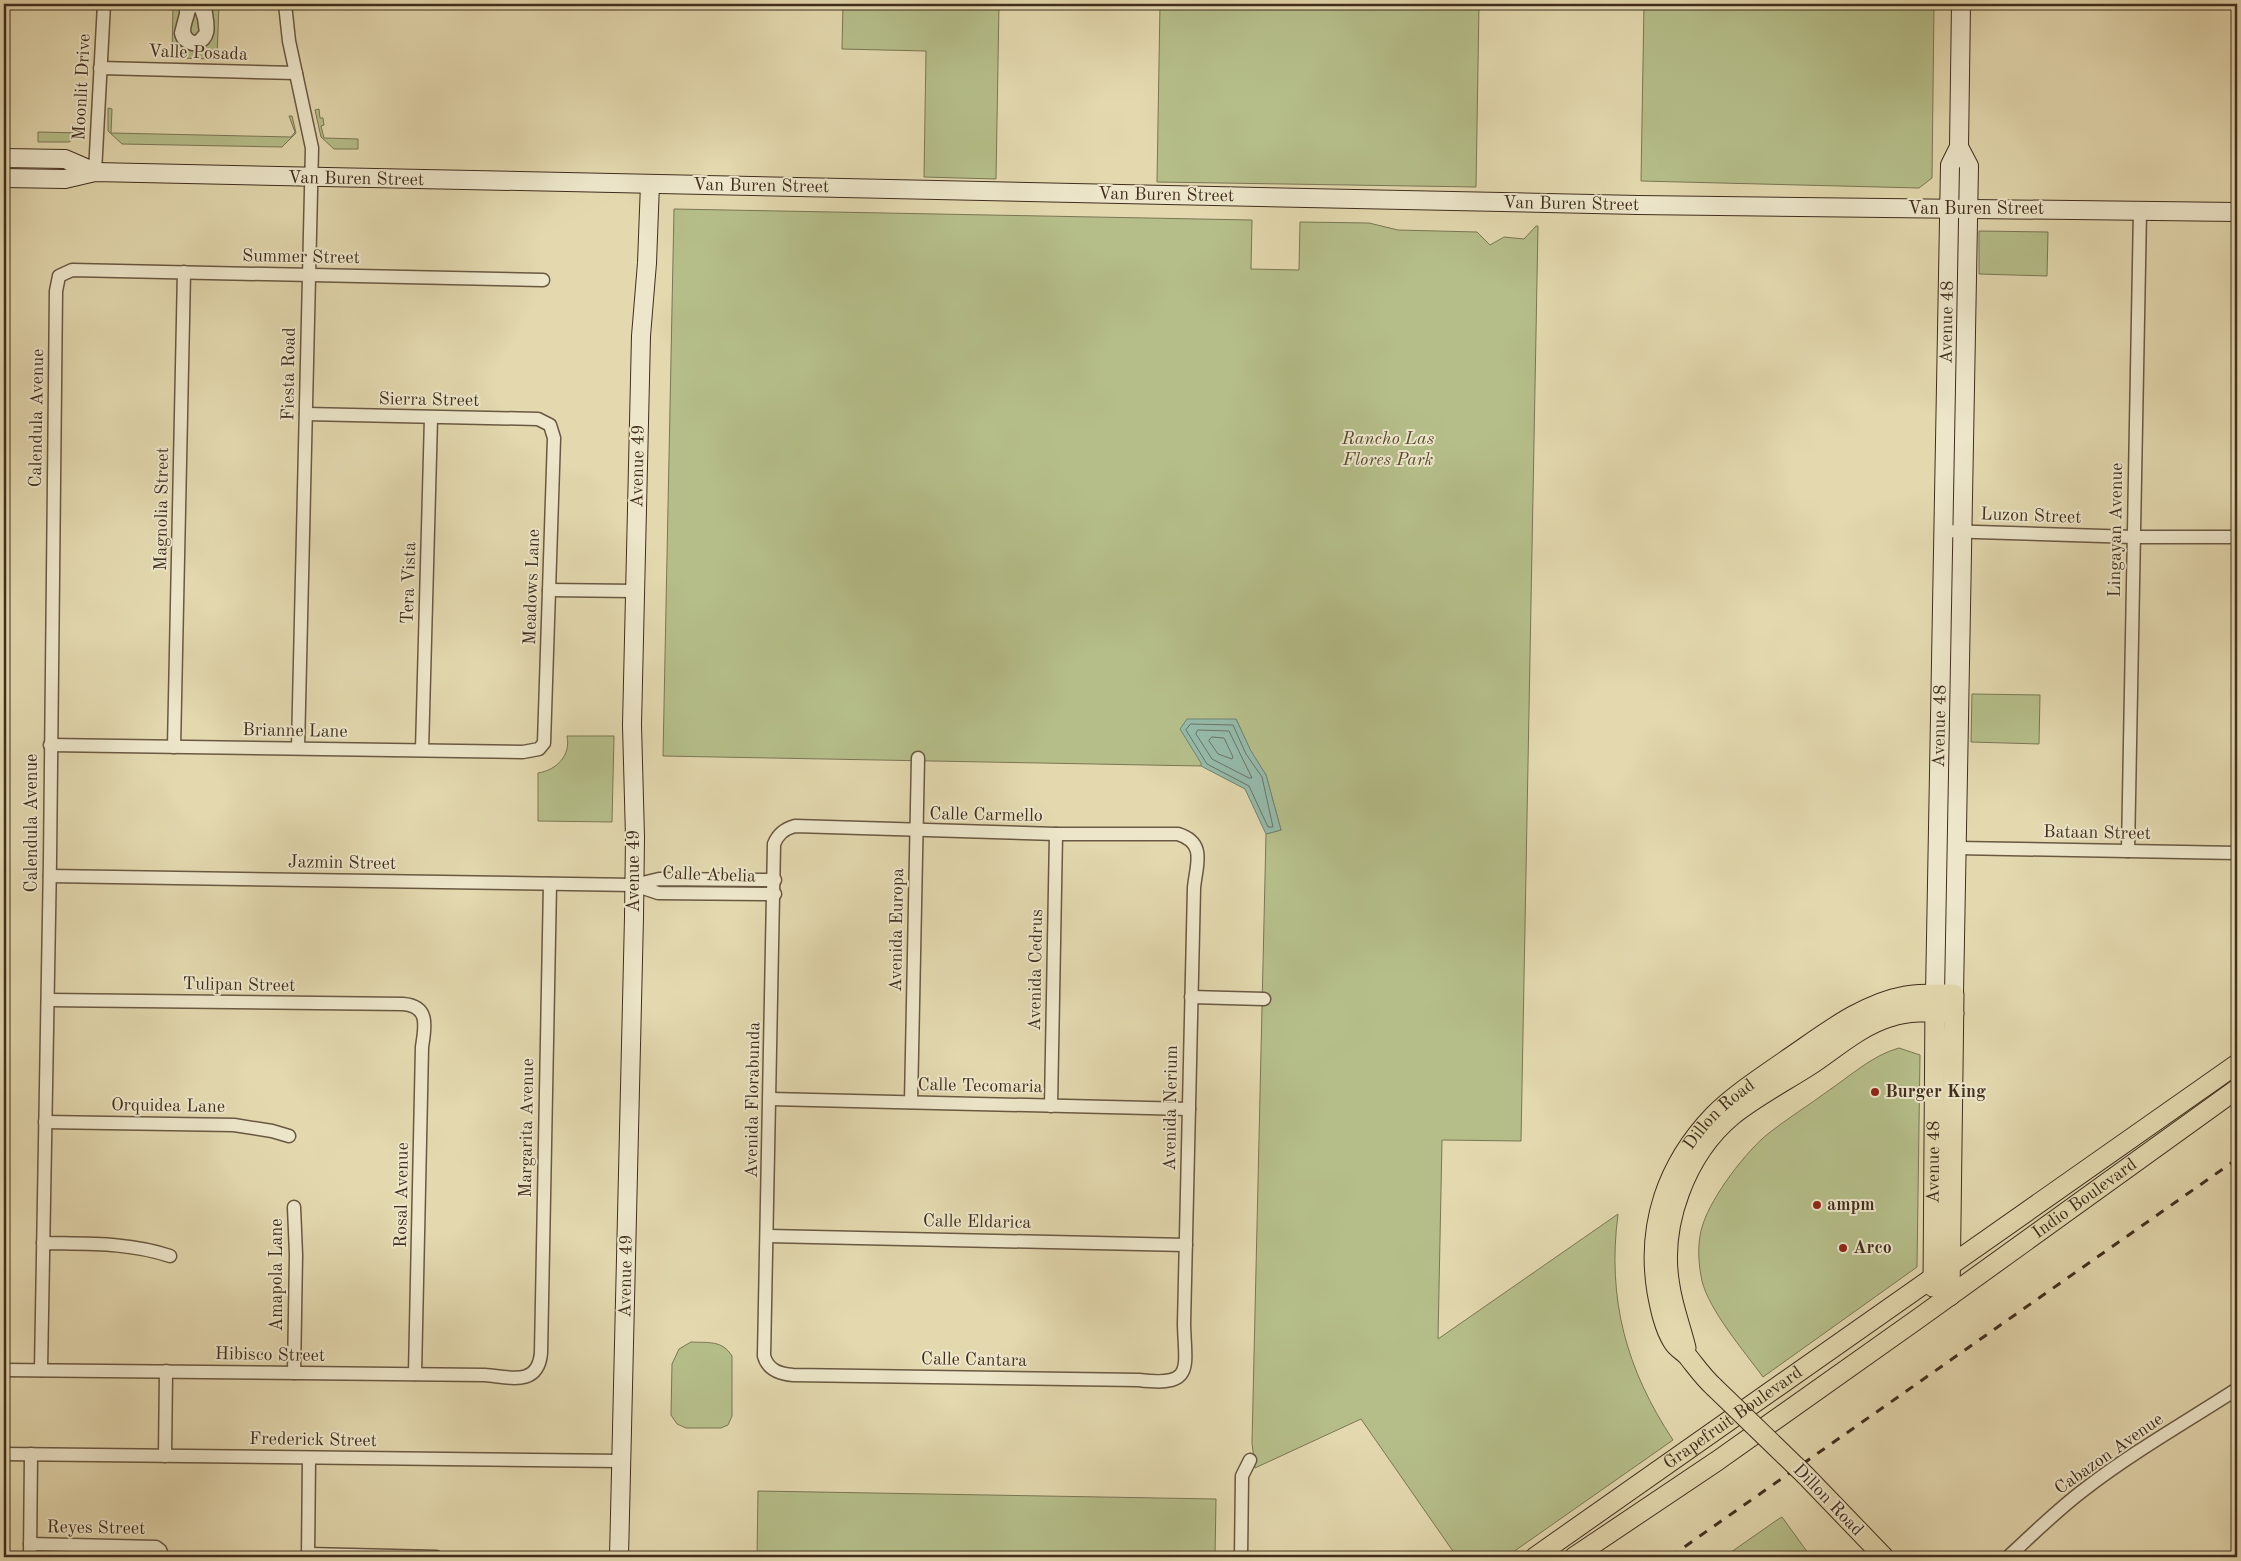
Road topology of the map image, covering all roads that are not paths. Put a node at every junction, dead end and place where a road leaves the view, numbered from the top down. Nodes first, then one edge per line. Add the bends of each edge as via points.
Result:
1 (104, 4) edge
2 (186, 4) edge
3 (205, 4) edge
4 (285, 4) edge
5 (1961, 4) edge
6 (100, 68) junction
7 (296, 73) junction
8 (1959, 147) junction
9 (4, 158) edge
10 (95, 172) junction
11 (4, 178) edge
12 (312, 178) junction
13 (650, 184) junction
14 (1950, 210) junction
15 (1968, 210) junction
16 (2140, 211) junction
17 (2237, 212) edge
18 (184, 272) junction
19 (309, 275) junction
20 (59, 276) joint
21 (543, 280) dead end
22 (306, 414) junction
23 (431, 418) junction
24 (550, 425) joint
25 (1944, 531) junction
26 (1962, 531) junction
27 (2134, 537) junction
28 (2237, 537) edge
29 (549, 590) junction
30 (635, 591) junction
31 (1941, 702) junction
32 (50, 745) junction
33 (174, 747) junction
34 (298, 748) junction
35 (539, 749) joint
36 (422, 750) junction
37 (918, 758) dead end
38 (917, 831) junction
39 (781, 832) joint
40 (1056, 834) junction
41 (1191, 840) joint
42 (1956, 848) junction
43 (2128, 851) junction
44 (2237, 853) edge
45 (50, 876) junction
46 (775, 880) junction
47 (550, 884) junction
48 (634, 885) junction
49 (775, 894) junction
50 (1954, 994) junction
51 (1191, 997) junction
52 (1264, 998) dead end
53 (48, 1000) junction
54 (1934, 1003) junction
55 (1954, 1013) junction
56 (424, 1017) joint
57 (2237, 1064) edge
58 (2237, 1089) edge
59 (771, 1100) junction
60 (910, 1102) junction
61 (1051, 1106) junction
62 (1189, 1108) junction
63 (45, 1122) junction
64 (290, 1136) dead end
65 (294, 1207) dead end
66 (768, 1236) junction
67 (43, 1243) junction
68 (1186, 1245) junction
69 (170, 1256) dead end
70 (1951, 1266) junction
71 (1933, 1278) junction
72 (1950, 1296) junction
73 (1933, 1308) junction
74 (771, 1368) joint
75 (4, 1370) edge
76 (41, 1370) junction
77 (166, 1371) junction
78 (535, 1372) joint
79 (294, 1373) junction
80 (415, 1374) junction
81 (1178, 1377) joint
82 (2237, 1389) edge
83 (4, 1454) edge
84 (32, 1454) junction
85 (165, 1456) junction
86 (309, 1458) junction
87 (1250, 1460) dead end
88 (622, 1461) junction
89 (30, 1544) junction
90 (162, 1554) edge
91 (308, 1556) edge
92 (30, 1557) edge
93 (436, 1557) edge
94 (619, 1557) edge
95 (1241, 1557) edge
96 (1535, 1557) edge
97 (1574, 1557) edge
98 (1884, 1557) edge
99 (2008, 1557) edge

1 - 6 street, Moonlit Drive
2 - 3 street via 181,33 190,44 193,42 183,31 189,9 196,4 202,9 206,33 196,44 208,34
4 - 7 street, Fiesta Road
5 - 8 street, Avenue 48
6 - 7 street, Valle Posada
6 - 10 street, Moonlit Drive
7 - 12 street, Fiesta Road via 312,148
8 - 14 street, Avenue 48 via 1950,165
8 - 15 street, Avenue 48 via 1969,166
9 - 10 street, Van Buren Street via 64,159
10 - 11 street, Van Buren Street via 64,179
10 - 12 street, Van Buren Street
12 - 13 street, Van Buren Street
12 - 19 street, Fiesta Road
13 - 14 street, Van Buren Street
13 - 30 street, Avenue 49 via 640,336
14 - 15 street, Van Buren Street
14 - 25 street, Avenue 48
15 - 16 street, Van Buren Street
15 - 26 street, Avenue 48
16 - 17 street, Van Buren Street
16 - 27 street, Lingayan Avenue
18 - 19 street, Summer Street
18 - 20 street, Summer Street via 72,270
18 - 33 street, Magnolia Street
19 - 21 street, Summer Street
19 - 22 street, Fiesta Road
20 - 32 street, Calendula Avenue via 56,291
22 - 23 street, Sierra Street
22 - 34 street, Fiesta Road
23 - 24 street, Sierra Street via 538,419
23 - 36 street, Tera Vista
24 - 29 street, Meadows Lane via 554,438
25 - 26 street, Luzon Street
25 - 31 street, Avenue 48
26 - 27 street, Luzon Street
26 - 42 street, Avenue 48
27 - 28 street, Luzon Street
27 - 43 street, Lingayan Avenue
29 - 30 street
29 - 35 street, Meadows Lane via 546,734
30 - 48 street, Avenue 49 via 632,725
31 - 42 street via 1949,728 1947,836 1949,843
31 - 54 street, Avenue 48
32 - 33 street, Brianne Lane
32 - 45 street, Calendula Avenue
33 - 34 street, Brianne Lane
34 - 36 street, Brianne Lane
35 - 36 street, Brianne Lane via 523,752
37 - 38 street, Avenida Europa
38 - 39 street, Calle Carmello via 803,826
38 - 40 street, Calle Carmello
38 - 60 street, Avenida Europa
39 - 46 street, Avenida Florabunda via 774,844
40 - 41 street, Calle Carmello via 1178,834
40 - 61 street, Avenida Cedrus
41 - 51 street, Avenida Nerium via 1198,854
42 - 43 street, Bataan Street
42 - 50 street, Avenue 48
43 - 44 street, Bataan Street
45 - 47 street, Jazmin Street
45 - 53 street, Calendula Avenue
46 - 48 street, Calle Abelia via 659,879
46 - 49 street, Avenida Florabunda
47 - 48 street, Jazmin Street
47 - 78 street, Margarita Avenue via 541,1353
48 - 49 street, Calle Abelia via 658,893
48 - 88 street, Avenue 49
49 - 59 street, Avenida Florabunda
50 - 54 main road, Dillon Road
50 - 55 main road, Avenue 48
51 - 52 street
51 - 62 street, Avenida Nerium
53 - 56 street, Tulipan Street via 403,1004 413,1005
53 - 63 street, Calendula Avenue
54 - 55 main road, Dillon Road
54 - 71 main road, Avenue 48
54 - 98 main road, Dillon Road, bridge via 1891,1016 1859,1032 1732,1116 1702,1151 1684,1182 1670,1223 1670,1285 1688,1356 1714,1387
55 - 70 main road, Avenue 48
56 - 80 street, Rosal Avenue
57 - 70 main road, Indio Boulevard
58 - 72 main road, Indio Boulevard
59 - 60 street, Calle Tecomaria
59 - 66 street, Avenida Florabunda
60 - 61 street, Calle Tecomaria
61 - 62 street, Calle Tecomaria
62 - 68 street, Avenida Nerium
63 - 64 street, Orquidea Lane via 234,1125
63 - 67 street, Calendula Avenue
65 - 79 street, Amapola Lane
66 - 68 street, Calle Eldarica
66 - 74 street, Avenida Florabunda via 764,1356
67 - 69 street via 120,1244
67 - 76 street, Calendula Avenue
68 - 81 street, Avenida Nerium via 1186,1364
70 - 71 main road, Indio Boulevard
70 - 72 main road, Avenue 48
71 - 73 main road, Avenue 48
71 - 96 main road, Grapefruit Boulevard
72 - 73 main road, Indio Boulevard
73 - 97 main road, Grapefruit Boulevard via 1717,1461
74 - 81 street, Calle Cantara via 793,1375 1164,1383
75 - 76 street, Hibisco Street
76 - 77 street, Hibisco Street
77 - 79 street, Hibisco Street
77 - 85 street
78 - 80 street, Hibisco Street via 519,1378
79 - 80 street, Hibisco Street
82 - 99 street, Cabazon Avenue via 2118,1464 2054,1514
83 - 84 street, Frederick Street
84 - 85 street, Frederick Street
84 - 89 street
85 - 86 street, Frederick Street
86 - 88 street, Frederick Street
86 - 91 street
87 - 95 street via 1242,1476
88 - 94 street, Avenue 49
89 - 90 street, Reyes Street via 150,1547
89 - 92 street
91 - 93 street

